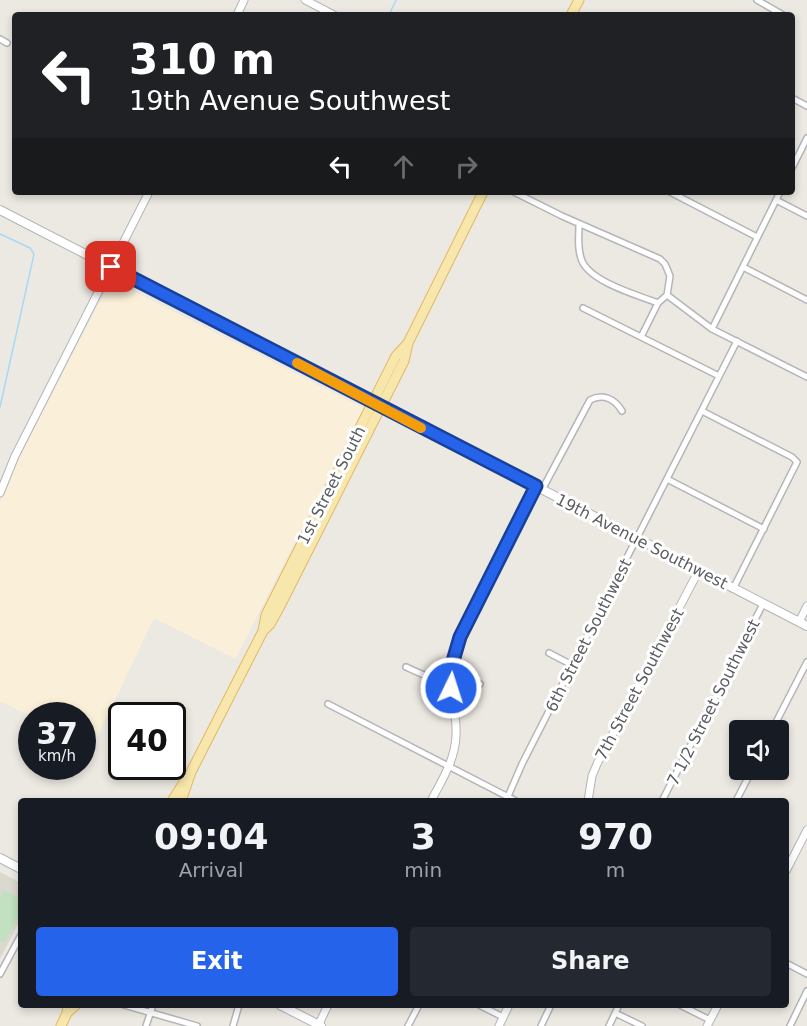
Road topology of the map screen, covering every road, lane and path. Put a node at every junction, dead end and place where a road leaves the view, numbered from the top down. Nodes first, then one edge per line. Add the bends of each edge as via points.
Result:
1 (305, 0) edge
2 (757, 0) edge
3 (328, 12) edge
4 (778, 12) edge
5 (0, 39) edge
6 (7, 43) dead end
7 (806, 141) edge
8 (795, 162) edge
9 (147, 195) edge
10 (482, 195) edge
11 (520, 195) edge
12 (676, 195) edge
13 (778, 195) edge
14 (776, 200) junction
15 (0, 210) edge
16 (807, 216) edge
17 (579, 224) junction
18 (758, 237) junction
19 (111, 267) junction
20 (743, 267) junction
21 (667, 295) junction
22 (807, 300) edge
23 (658, 303) junction
24 (583, 308) dead end
25 (712, 329) junction
26 (641, 337) junction
27 (737, 341) junction
28 (719, 376) junction
29 (807, 377) edge
30 (376, 405) junction
31 (622, 411) dead end
32 (702, 411) junction
33 (667, 479) junction
34 (539, 488) junction
35 (0, 493) edge
36 (764, 529) junction
37 (637, 539) junction
38 (699, 570) junction
39 (734, 589) junction
40 (763, 604) junction
41 (807, 606) edge
42 (803, 624) edge
43 (549, 653) dead end
44 (807, 662) edge
45 (572, 665) junction
46 (406, 667) dead end
47 (451, 681) junction
48 (480, 684) dead end
49 (328, 704) dead end
50 (777, 720) edge
51 (449, 766) junction
52 (191, 772) junction
53 (747, 780) edge
54 (174, 798) edge
55 (182, 798) edge
56 (433, 798) edge
57 (505, 798) edge
58 (507, 798) edge
59 (588, 798) edge
60 (664, 798) edge
61 (738, 798) edge
62 (807, 830) edge
63 (0, 858) edge
64 (789, 865) edge
65 (18, 867) edge
66 (18, 941) edge
67 (789, 965) edge
68 (0, 974) edge
69 (807, 974) edge
70 (807, 992) edge
71 (134, 1008) edge
72 (152, 1008) edge
73 (238, 1008) edge
74 (286, 1008) edge
75 (327, 1008) edge
76 (417, 1008) edge
77 (485, 1008) edge
78 (508, 1008) edge
79 (550, 1008) edge
80 (618, 1008) edge
81 (685, 1008) edge
82 (716, 1008) edge
83 (68, 1009) edge
84 (150, 1013) junction
85 (615, 1013) junction
86 (503, 1017) junction
87 (708, 1023) edge
88 (61, 1026) edge
89 (146, 1026) edge
90 (197, 1026) edge
91 (232, 1026) edge
92 (319, 1026) edge
93 (408, 1026) edge
94 (498, 1026) edge
95 (541, 1026) edge
96 (609, 1026) edge
97 (642, 1026) edge
98 (789, 1026) edge

1 - 3 street
2 - 4 street
5 - 6 street
7 - 8 street
9 - 19 street
10 - 30 main road, 1st Street South via 408,343 396,356
11 - 17 street
12 - 18 street
13 - 14 street
14 - 16 street
14 - 18 street
15 - 19 main road, 19th Avenue Southwest
17 - 21 street via 660,259 670,276
17 - 23 street via 580,254 587,269 604,281
18 - 20 street
19 - 30 main road, 19th Avenue Southwest
19 - 35 street
20 - 22 street
20 - 25 street
21 - 23 street
21 - 25 street
23 - 26 street
24 - 26 street
25 - 27 street
26 - 28 street
27 - 28 street, 6th Street Southwest
27 - 29 street
28 - 32 street, 6th Street Southwest
30 - 34 main road, 19th Avenue Southwest
30 - 52 main road, 1st Street South via 276,615 263,631
31 - 34 street via 612,399 597,396 590,400
32 - 33 street, 6th Street Southwest
32 - 36 street via 797,461
33 - 36 street
33 - 37 street, 6th Street Southwest
34 - 37 main road, 19th Avenue Southwest
34 - 47 street via 462,633
36 - 39 street
37 - 38 main road, 19th Avenue Southwest
37 - 45 street, 6th Street Southwest
38 - 39 main road, 19th Avenue Southwest
38 - 59 street, 7th Street Southwest via 597,764
39 - 40 main road, 19th Avenue Southwest
40 - 42 main road, 19th Avenue Southwest
40 - 60 street, 7 1/2 Street Southwest
41 - 42 street
43 - 45 street
44 - 50 street
45 - 58 street, 6th Street Southwest
46 - 47 street
47 - 48 street
47 - 51 street via 457,733
49 - 51 street
51 - 56 street
51 - 57 street
52 - 54 main road, 1st Street South
52 - 55 main road, 1st Street South
53 - 61 street
62 - 64 street
63 - 65 main road
66 - 68 street
67 - 69 street
70 - 98 street
71 - 84 street
72 - 84 street
73 - 91 street
74 - 92 main road
75 - 92 street
76 - 93 street
77 - 86 street
78 - 86 street
79 - 95 street
80 - 85 street
81 - 87 street
82 - 87 street
83 - 88 main road
84 - 89 street
84 - 90 street
85 - 96 street
85 - 97 street
86 - 94 street

